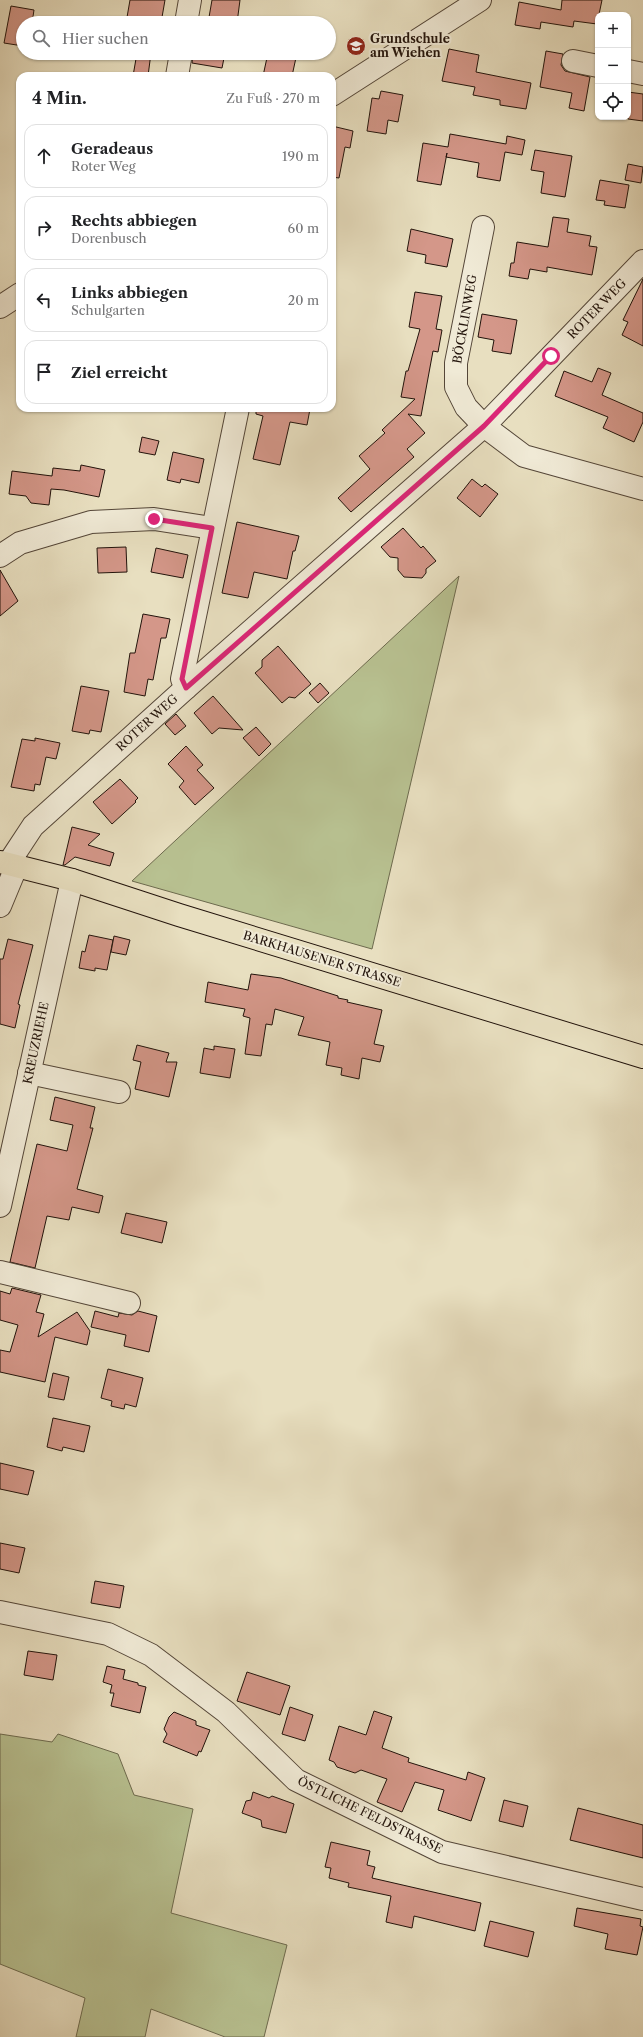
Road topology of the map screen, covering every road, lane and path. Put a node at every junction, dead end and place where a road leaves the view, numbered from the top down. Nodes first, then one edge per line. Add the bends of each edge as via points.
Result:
1 (190, 0) edge
2 (480, 0) edge
3 (187, 16) edge
4 (180, 60) edge
5 (573, 61) dead end
6 (595, 65) edge
7 (178, 72) edge
8 (631, 72) edge
9 (643, 74) edge
10 (336, 92) edge
11 (483, 227) dead end
12 (640, 268) edge
13 (16, 297) edge
14 (0, 307) edge
15 (237, 412) edge
16 (484, 426) junction
17 (643, 489) edge
18 (212, 528) junction
19 (0, 556) edge
20 (186, 688) junction
21 (8, 864) edge
22 (72, 880) junction
23 (0, 906) edge
24 (643, 1057) edge
25 (29, 1073) junction
26 (119, 1092) dead end
27 (0, 1206) edge
28 (0, 1272) edge
29 (129, 1303) dead end
30 (0, 1612) edge
31 (643, 1899) edge

1 - 3 street
2 - 10 street
4 - 7 street
5 - 6 street
8 - 9 street
11 - 16 street, BÖCKLINWEG via 456,362 456,387 466,406
12 - 16 street, ROTER WEG
13 - 14 street
15 - 18 street
16 - 17 street, BÖCKLINWEG via 524,456
16 - 20 street, ROTER WEG
18 - 19 street via 154,519 90,522 20,543
18 - 20 street via 182,679
20 - 21 street, ROTER WEG via 33,826
21 - 22 main road, BARKHAUSENER STRASSE
21 - 23 street, ROTER WEG
22 - 24 main road, BARKHAUSENER STRASSE
22 - 25 street, KREUZRIEHE
25 - 26 street
25 - 27 street, KREUZRIEHE
28 - 29 street
30 - 31 street, ÖSTLICHE FELDSTRASSE via 108,1634 150,1655 226,1712 296,1780 442,1852

